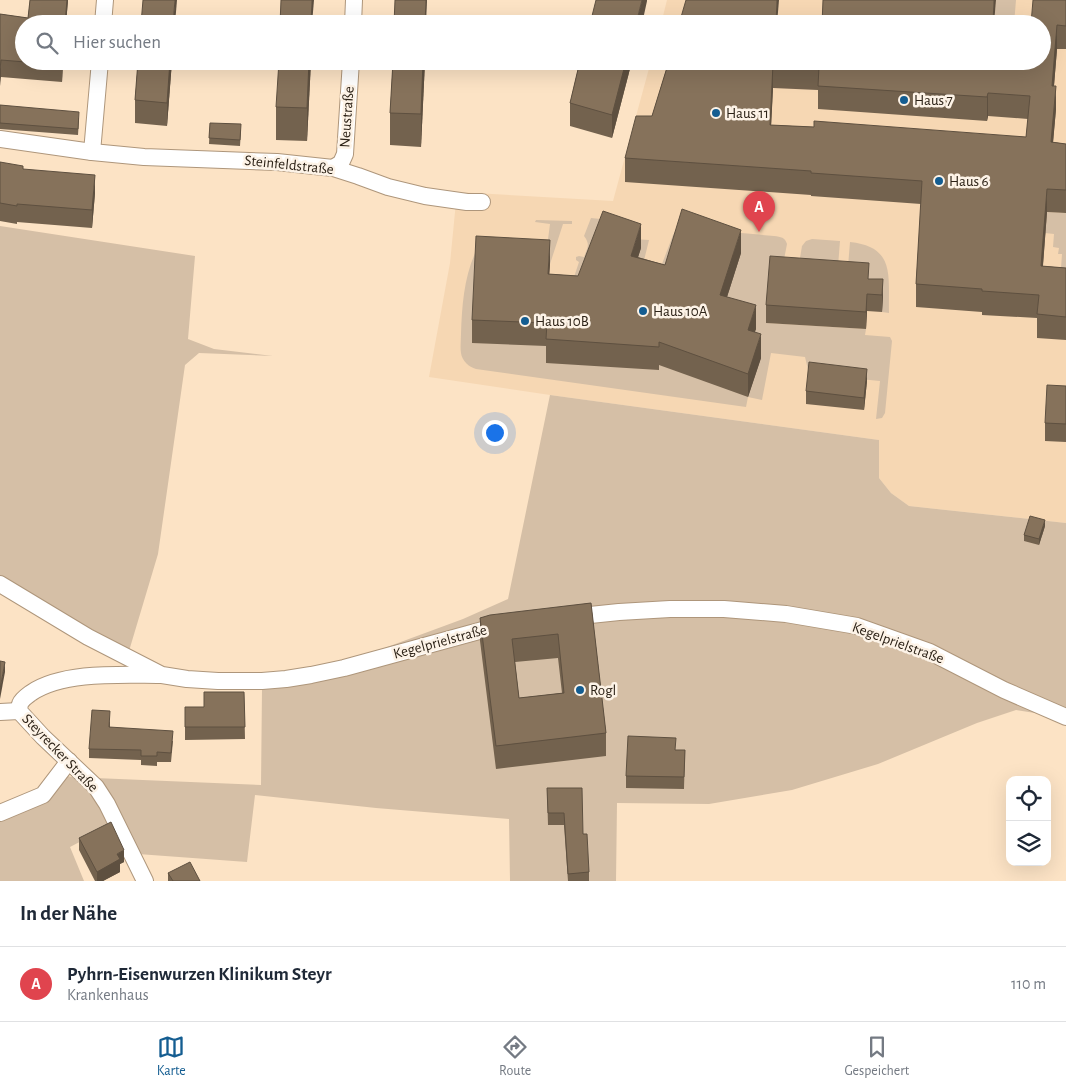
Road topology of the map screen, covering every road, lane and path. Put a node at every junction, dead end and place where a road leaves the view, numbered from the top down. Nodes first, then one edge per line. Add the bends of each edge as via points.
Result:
1 (106, 0) edge
2 (354, 0) edge
3 (104, 15) edge
4 (353, 15) edge
5 (99, 70) edge
6 (350, 70) edge
7 (0, 139) edge
8 (92, 152) junction
9 (333, 168) junction
10 (482, 202) dead end
11 (0, 584) edge
12 (560, 618) edge
13 (516, 624) edge
14 (162, 675) junction
15 (19, 711) junction
16 (0, 712) edge
17 (1066, 717) edge
18 (69, 761) junction
19 (0, 813) edge
20 (146, 881) edge

1 - 3 street
2 - 4 street
5 - 8 street
6 - 9 street, Neustraße via 345,154 341,163
7 - 8 street, Steinfeldstraße
8 - 9 street, Steinfeldstraße
9 - 10 street, Steinfeldstraße via 425,196
11 - 14 street, Kegelprielstraße
12 - 17 street, Kegelprielstraße via 670,609 724,609 786,614 857,626 930,652
13 - 14 street, Kegelprielstraße via 490,628 344,668 286,679 218,681
14 - 15 street, Steyrecker Straße via 58,680 26,697 20,703
15 - 16 street
15 - 18 street, Steyrecker Straße
18 - 19 street via 43,795
18 - 20 street, Steyrecker Straße via 96,787 107,804

